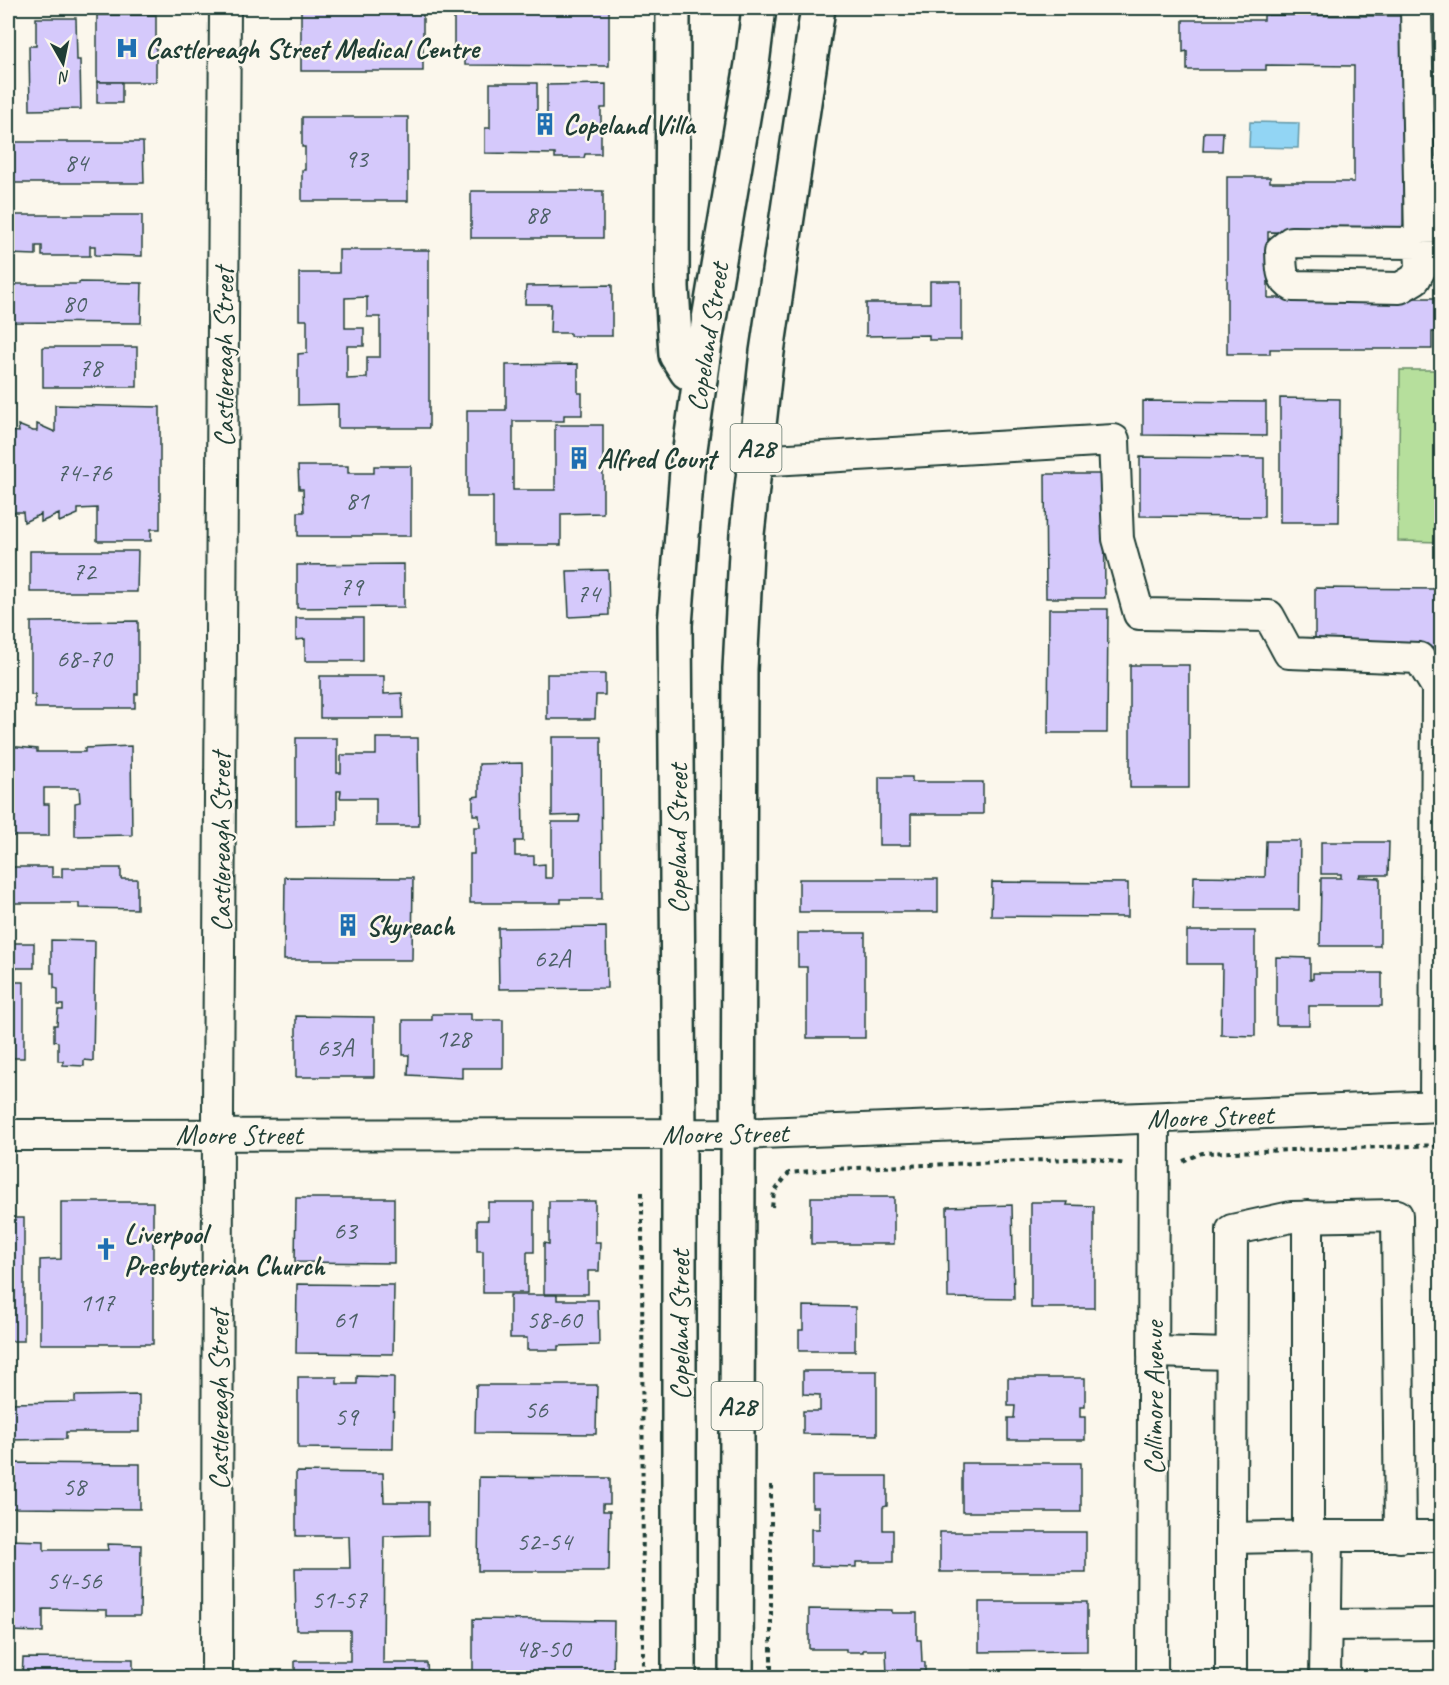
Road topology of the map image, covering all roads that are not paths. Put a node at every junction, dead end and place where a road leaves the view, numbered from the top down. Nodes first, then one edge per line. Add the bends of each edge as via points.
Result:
1 (225, 8) edge
2 (673, 8) edge
3 (759, 8) edge
4 (818, 8) edge
5 (1416, 8) edge
6 (1420, 243) dead end
7 (700, 379) junction
8 (755, 461) junction
9 (1438, 1106) edge
10 (1154, 1119) junction
11 (218, 1134) junction
12 (679, 1134) junction
13 (738, 1134) junction
14 (8, 1135) edge
15 (1308, 1216) junction
16 (1153, 1352) junction
17 (1231, 1354) junction
18 (1317, 1536) junction
19 (1442, 1536) edge
20 (1400, 1537) junction
21 (1231, 1538) junction
22 (1442, 1624) edge
23 (1326, 1625) junction
24 (217, 1677) edge
25 (679, 1677) edge
26 (736, 1677) edge
27 (1152, 1677) edge
28 (1231, 1677) edge
29 (1326, 1677) edge

1 - 11 street, Castlereagh Street
2 - 7 highway via 672,287 676,354 687,372
3 - 7 highway, Copeland Street / A28
4 - 8 highway, Copeland Street / A28 via 767,352
5 - 6 street
7 - 12 highway, Copeland Street / A28 via 687,470 675,625
8 - 9 street via 1114,440 1118,539 1139,614 1269,616 1289,653 1419,658 1437,687
8 - 13 highway, Copeland Street / A28 via 740,669
9 - 10 street, Moore Street
10 - 13 street, Moore Street
10 - 16 street, Collimore Avenue
11 - 12 street, Moore Street
11 - 14 street, Moore Street
11 - 24 street, Castlereagh Street
12 - 13 street, Moore Street
12 - 25 highway, Copeland Street / A28
13 - 26 highway, Copeland Street / A28
15 - 17 street via 1232,1230
15 - 18 street
15 - 20 street via 1397,1215
16 - 17 street
16 - 27 street, Collimore Avenue
17 - 21 street
18 - 20 street
18 - 21 street
18 - 23 street
19 - 20 street
21 - 28 street
22 - 23 street
23 - 29 street

